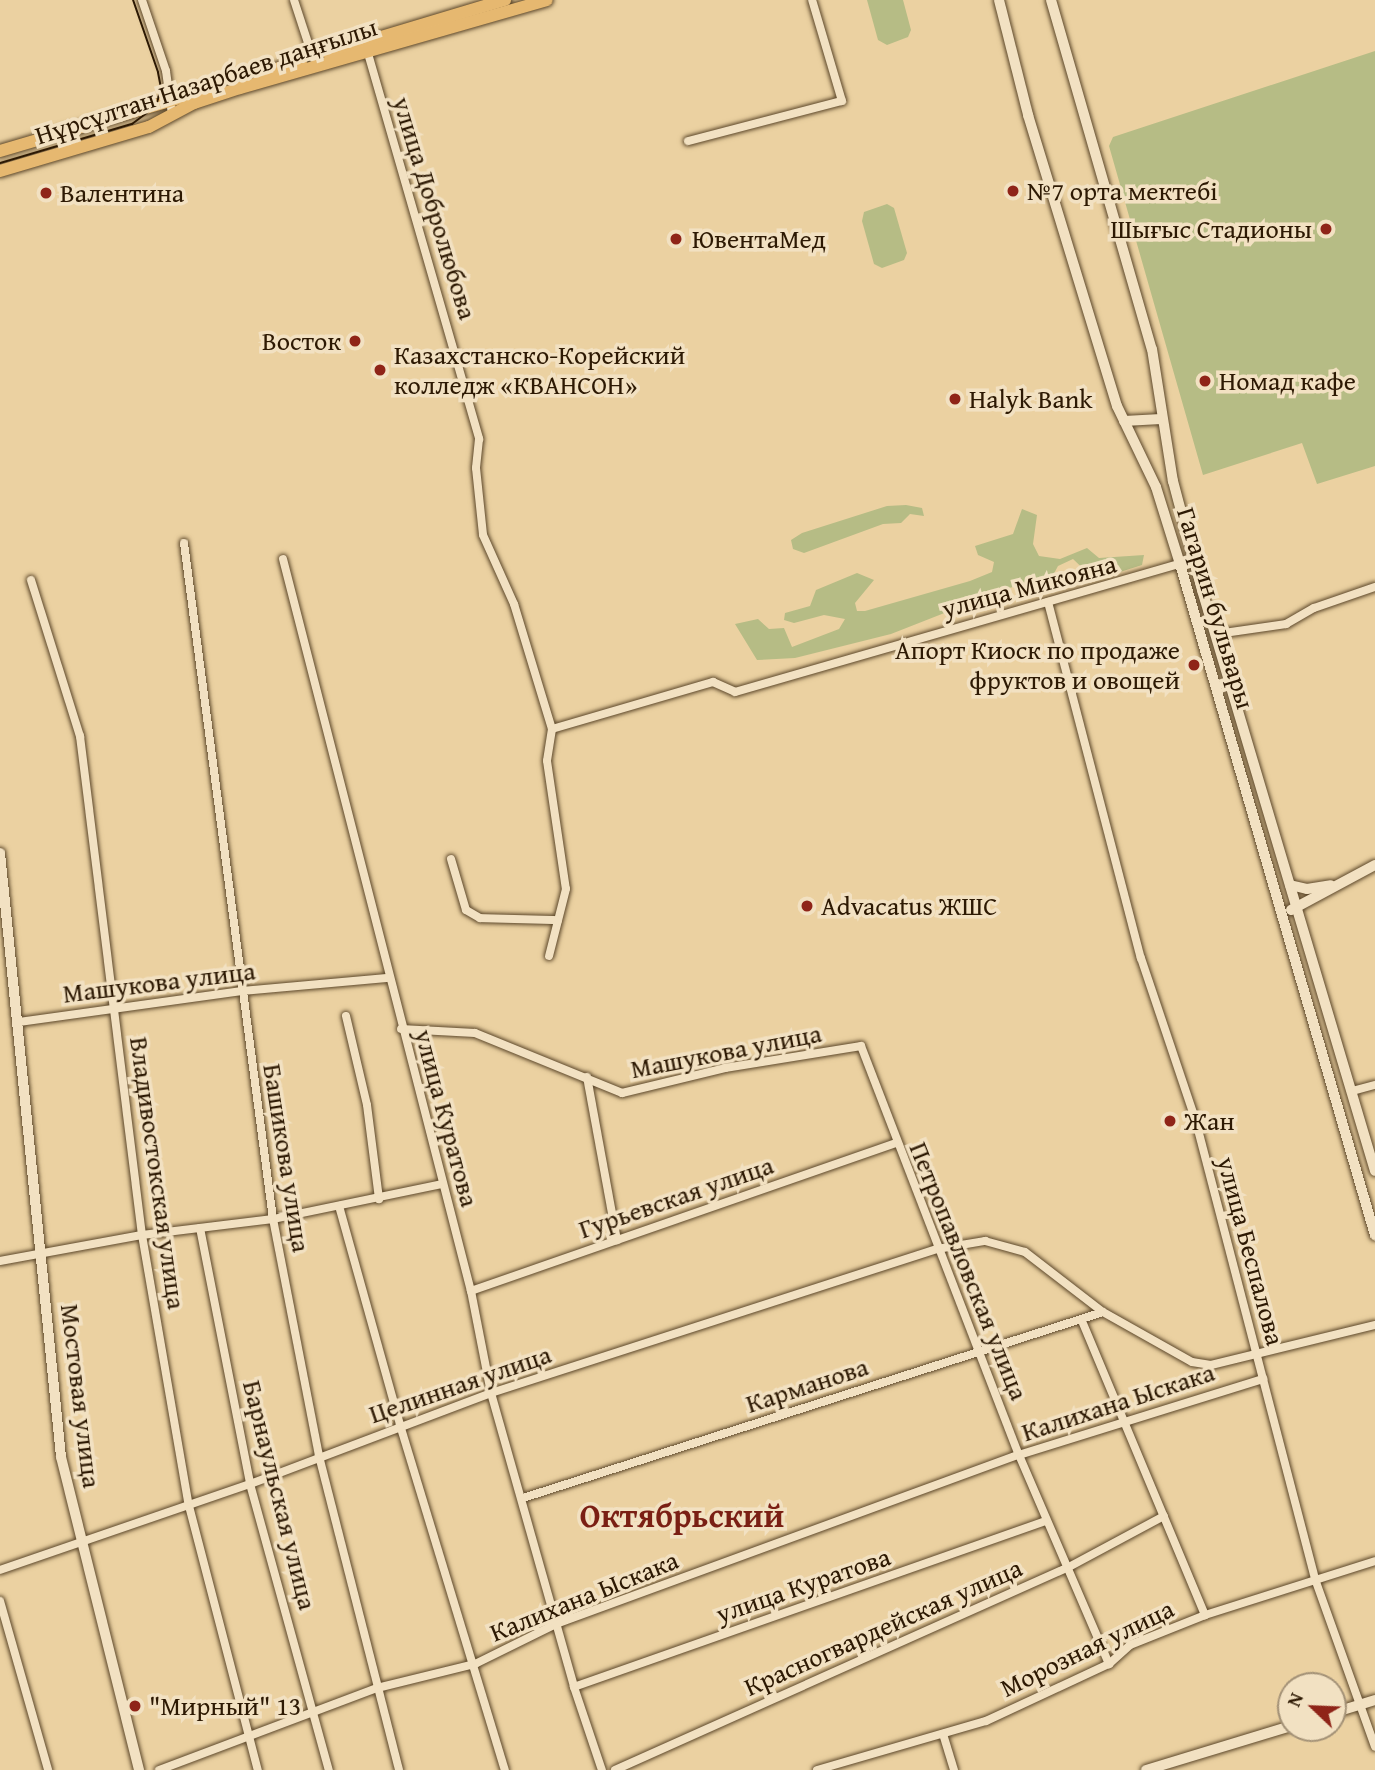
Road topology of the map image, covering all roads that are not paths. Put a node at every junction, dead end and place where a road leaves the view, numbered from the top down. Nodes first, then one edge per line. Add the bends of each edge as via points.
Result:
1 (142, 0) edge
2 (294, 0) edge
3 (505, 0) edge
4 (547, 0) edge
5 (812, 0) edge
6 (999, 0) edge
7 (1051, 0) edge
8 (367, 47) junction
9 (313, 58) junction
10 (170, 100) junction
11 (172, 114) junction
12 (688, 141) dead end
13 (0, 151) edge
14 (0, 170) edge
15 (1161, 419) junction
16 (1124, 421) junction
17 (184, 543) dead end
18 (283, 559) dead end
19 (1195, 559) junction
20 (1180, 564) junction
21 (31, 580) dead end
22 (1375, 587) edge
23 (1048, 602) junction
24 (1217, 634) junction
25 (552, 729) junction
26 (0, 853) edge
27 (451, 859) dead end
28 (1375, 865) edge
29 (1340, 884) junction
30 (1290, 885) junction
31 (3, 901) edge
32 (1297, 908) junction
33 (1283, 914) junction
34 (558, 920) junction
35 (550, 956) dead end
36 (389, 978) junction
37 (242, 991) junction
38 (115, 1007) junction
39 (346, 1016) dead end
40 (19, 1022) junction
41 (401, 1029) junction
42 (861, 1046) joint
43 (587, 1077) junction
44 (1375, 1085) edge
45 (1352, 1091) junction
46 (895, 1143) junction
47 (1375, 1171) edge
48 (442, 1184) junction
49 (379, 1199) junction
50 (339, 1206) junction
51 (273, 1219) junction
52 (200, 1228) junction
53 (142, 1235) junction
54 (1375, 1236) edge
55 (617, 1240) junction
56 (937, 1249) junction
57 (41, 1252) junction
58 (0, 1261) edge
59 (471, 1291) junction
60 (1103, 1312) junction
61 (1082, 1321) junction
62 (1375, 1325) edge
63 (978, 1353) junction
64 (1257, 1354) junction
65 (1263, 1379) junction
66 (491, 1393) junction
67 (1123, 1420) junction
68 (400, 1426) junction
69 (1019, 1455) junction
70 (319, 1456) junction
71 (250, 1484) junction
72 (523, 1498) junction
73 (188, 1506) junction
74 (1164, 1516) junction
75 (1045, 1521) junction
76 (82, 1544) junction
77 (1375, 1561) edge
78 (1067, 1568) junction
79 (0, 1570) edge
80 (1315, 1579) junction
81 (0, 1601) edge
82 (1205, 1615) junction
83 (556, 1624) junction
84 (475, 1664) junction
85 (1109, 1664) junction
86 (574, 1687) junction
87 (377, 1688) junction
88 (1375, 1700) edge
89 (1361, 1705) junction
90 (1347, 1709) edge
91 (313, 1712) junction
92 (1277, 1730) edge
93 (943, 1734) junction
94 (248, 1735) junction
95 (1375, 1747) edge
96 (48, 1770) edge
97 (139, 1770) edge
98 (159, 1770) edge
99 (258, 1770) edge
100 (329, 1770) edge
101 (399, 1770) edge
102 (505, 1770) edge
103 (603, 1770) edge
104 (615, 1770) edge
105 (817, 1770) edge
106 (954, 1770) edge
107 (1146, 1770) edge

1 - 10 street via 166,71
2 - 9 street
3 - 8 main road, Нұрсұлтан Назарбаев даңғылы
4 - 8 main road, Нұрсұлтан Назарбаев даңғылы
5 - 12 street via 842,101
6 - 16 main road, Гагарин бульвары via 1030,124
7 - 15 main road, Гагарин бульвары via 1152,349
8 - 9 main road, Нұрсұлтан Назарбаев даңғылы
8 - 11 main road, Нұрсұлтан Назарбаев даңғылы
8 - 25 street, улица Добролюбова via 479,439 475,468 483,535 514,604
9 - 10 main road, Нұрсұлтан Назарбаев даңғылы
10 - 11 street
10 - 13 main road, Нұрсұлтан Назарбаев даңғылы
11 - 14 main road, Нұрсұлтан Назарбаев даңғылы via 149,127
15 - 16 main road
15 - 19 main road, Гагарин бульвары
16 - 20 main road, Гагарин бульвары via 1156,487
17 - 37 street, Башикова улица
18 - 36 street, улица Куратова
19 - 20 street, улица Микояна
19 - 24 main road, Гагарин бульвары
20 - 23 street, улица Микояна
20 - 33 main road, Гагарин бульвары
21 - 38 street, Владивостокская улица via 80,736
22 - 24 street via 1314,608 1286,624
23 - 25 street, улица Микояна via 735,692 713,682
23 - 64 street, улица Беспалова via 1141,958 1195,1118
24 - 30 main road, Гагарин бульвары
25 - 34 street, улица Добролюбова via 547,761 566,889
26 - 31 main road, Мостовая улица
27 - 34 street via 466,910 480,918
28 - 29 main road
29 - 30 main road via 1307,889
29 - 32 main road
30 - 32 main road, Гагарин бульвары
31 - 40 main road, Мостовая улица
32 - 33 main road
32 - 45 main road, Гагарин бульвары
33 - 54 main road, Гагарин бульвары
34 - 35 street, улица Добролюбова
36 - 37 street, Машукова улица
36 - 41 street, улица Куратова
37 - 38 street, Машукова улица
37 - 51 street, Башикова улица
38 - 40 street, Машукова улица
38 - 53 street, Владивостокская улица
39 - 49 street via 367,1105
40 - 57 main road, Мостовая улица
41 - 43 street, Машукова улица via 475,1033
41 - 48 street, улица Куратова
42 - 43 street, Машукова улица via 725,1068 640,1091 622,1093
42 - 46 street, Петропавловская улица
43 - 55 street
44 - 45 street
45 - 47 main road, Гагарин бульвары
46 - 55 street, Гурьевская улица
46 - 56 street, Петропавловская улица
48 - 49 street
48 - 59 street, улица Куратова
49 - 50 street
50 - 51 street
50 - 68 street
51 - 52 street
51 - 70 street, Башикова улица
52 - 53 street
52 - 71 street, Барнаульская улица
53 - 57 street
53 - 73 street, Владивостокская улица
55 - 59 street, Гурьевская улица
56 - 60 street, Целинная улица via 985,1241 1025,1252
56 - 63 street, Петропавловская улица
56 - 66 street, Целинная улица
57 - 58 street
57 - 76 main road, Мостовая улица via 61,1457
59 - 66 street, улица Куратова
60 - 61 street, Карманова
60 - 64 street, Целинная улица via 1192,1362 1211,1365
61 - 63 street, Карманова
61 - 67 street
62 - 64 street, Целинная улица
63 - 69 street, Петропавловская улица
63 - 72 street, Карманова
64 - 65 street, улица Беспалова
65 - 67 street, Калихана Ыскака
65 - 80 street, улица Беспалова
66 - 68 street, Целинная улица
66 - 72 street, улица Куратова
67 - 69 street, Калихана Ыскака
67 - 74 street
68 - 70 street, Целинная улица
68 - 84 street
69 - 75 street, Петропавловская улица
69 - 83 street, Калихана Ыскака
70 - 71 street, Целинная улица
70 - 87 street, Башикова улица
71 - 73 street, Целинная улица
71 - 91 street, Барнаульская улица
72 - 83 street, улица Куратова
73 - 76 street, Целинная улица
73 - 94 street, Владивостокская улица
74 - 78 street, Красногвардейская улица
74 - 82 street
75 - 78 street, Петропавловская улица
75 - 86 street, улица Куратова
76 - 79 street, Целинная улица
76 - 97 main road, Мостовая улица
77 - 80 street, Морозная улица
78 - 85 street, Петропавловская улица
78 - 104 street, Красногвардейская улица
80 - 82 street, Морозная улица
80 - 89 street, улица Беспалова
81 - 96 street
82 - 85 street, Морозная улица via 1130,1644
83 - 84 street, Калихана Ыскака
83 - 86 street, улица Куратова
84 - 87 street, Калихана Ыскака
84 - 102 street
85 - 93 street, Морозная улица via 986,1721
86 - 103 street, улица Куратова
87 - 91 street, Калихана Ыскака
87 - 101 street, Башикова улица
88 - 89 main road
89 - 90 main road
89 - 95 street, улица Беспалова
91 - 94 street, Калихана Ыскака
91 - 100 street, Барнаульская улица
92 - 107 main road
93 - 105 street, Морозная улица
93 - 106 street
94 - 98 street, Калихана Ыскака
94 - 99 street, Владивостокская улица

